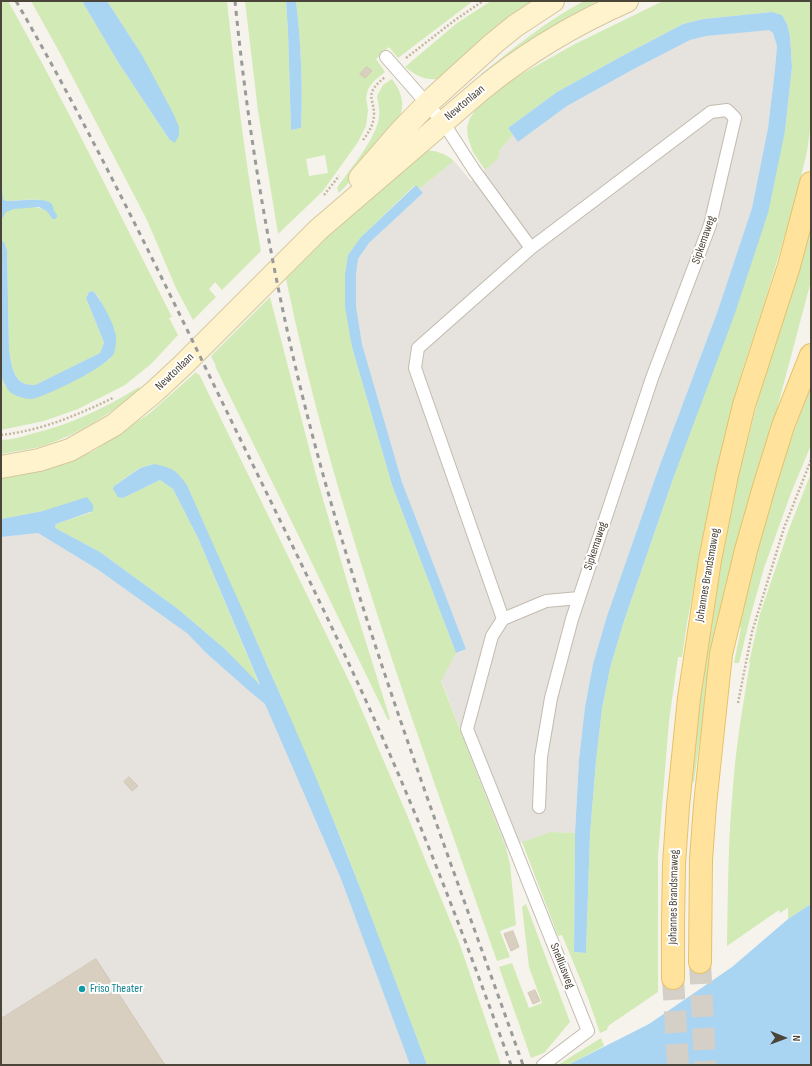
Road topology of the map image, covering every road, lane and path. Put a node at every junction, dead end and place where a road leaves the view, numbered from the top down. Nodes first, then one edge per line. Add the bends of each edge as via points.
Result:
1 (483, 1) edge
2 (554, 1) edge
3 (627, 1) edge
4 (386, 57) dead end
5 (395, 68) junction
6 (428, 103) junction
7 (443, 122) junction
8 (362, 142) dead end
9 (342, 172) dead end
10 (811, 183) edge
11 (321, 198) dead end
12 (319, 229) junction
13 (531, 248) junction
14 (811, 355) edge
15 (119, 394) dead end
16 (1, 435) edge
17 (811, 460) edge
18 (1, 467) edge
19 (579, 598) junction
20 (503, 619) junction
21 (738, 706) dead end
22 (539, 807) dead end
23 (700, 962) tunnel mouth
24 (673, 978) tunnel mouth
25 (543, 1065) edge

1 - 5 path
2 - 6 street, Newtonlaan via 515,26
3 - 7 street, Newtonlaan via 534,51 507,69
4 - 5 lane
5 - 6 lane
5 - 8 path via 371,93 374,119
6 - 7 lane
6 - 12 street, Newtonlaan via 400,132
7 - 12 street, Newtonlaan
7 - 13 lane via 474,170
9 - 11 path
10 - 24 main road, Johannes Brandsmaweg via 789,266 744,405 710,560 689,698 678,806 674,864
12 - 18 street, Newtonlaan via 182,366 114,425 70,450 39,460
13 - 19 lane, Sipkemaweg via 711,112 727,110 735,118 710,225 652,378
13 - 20 lane, Sipkemaweg via 418,348 415,368
14 - 23 main road via 783,426 764,487 721,654 701,860
15 - 16 path via 60,422
17 - 21 path via 784,528 754,625
19 - 20 lane via 546,601
19 - 22 lane, Sipkemaweg via 551,698 541,757
20 - 25 lane, Snelliusweg via 492,636 467,729 588,1031

